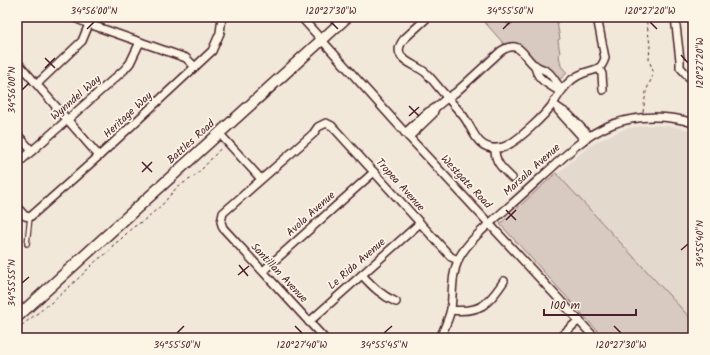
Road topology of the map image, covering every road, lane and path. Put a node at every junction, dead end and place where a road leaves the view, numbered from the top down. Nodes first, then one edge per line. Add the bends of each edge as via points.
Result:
1 (75, 17) edge
2 (222, 17) edge
3 (301, 17) edge
4 (347, 17) edge
5 (428, 17) edge
6 (597, 17) edge
7 (646, 17) edge
8 (675, 17) edge
9 (91, 20) edge
10 (322, 40) junction
11 (140, 42) junction
12 (17, 57) edge
13 (195, 67) junction
14 (599, 68) junction
15 (693, 82) edge
16 (37, 84) junction
17 (603, 90) dead end
18 (562, 91) junction
19 (447, 98) junction
20 (553, 104) junction
21 (644, 118) junction
22 (67, 120) junction
23 (693, 123) edge
24 (219, 133) junction
25 (17, 134) edge
26 (407, 135) junction
27 (587, 138) junction
28 (227, 142) junction
29 (495, 149) junction
30 (32, 151) junction
31 (99, 156) junction
32 (17, 164) edge
33 (374, 172) junction
34 (512, 178) dead end
35 (261, 179) junction
36 (17, 207) edge
37 (30, 217) junction
38 (420, 223) junction
39 (489, 224) junction
40 (27, 244) dead end
41 (458, 260) junction
42 (263, 271) junction
43 (362, 275) junction
44 (504, 281) dead end
45 (396, 302) dead end
46 (450, 310) junction
47 (17, 318) edge
48 (579, 320) junction
49 (309, 322) junction
50 (17, 329) edge
51 (324, 338) edge
52 (440, 338) edge
53 (559, 338) edge
54 (595, 338) edge

1 - 9 street
2 - 13 street, Heritage Way via 220,33 212,51
3 - 10 street, Westgate Road
4 - 10 street, Battles Road
5 - 19 street via 404,39 399,50 401,56 425,73
6 - 14 street via 605,58
7 - 21 path via 650,45 649,60 653,71 646,92
8 - 15 street via 680,66
9 - 11 street
9 - 16 street via 82,41
10 - 24 street, Battles Road
10 - 26 street, Westgate Road
11 - 13 street via 186,58
11 - 22 street, Wynndel Way via 124,70
12 - 16 street via 19,64
13 - 31 street, Heritage Way
14 - 17 street
14 - 18 street via 578,76
16 - 22 street
18 - 19 street via 549,73 514,47 501,50 464,86
18 - 20 street
19 - 26 street via 428,112
19 - 29 street via 464,117 478,140
20 - 27 street
20 - 29 street via 515,141
21 - 23 street, Marsala Avenue
21 - 27 street, Marsala Avenue via 614,124
22 - 30 street, Wynndel Way
22 - 31 street
24 - 28 street
24 - 47 street, Battles Road
25 - 30 street
26 - 39 street, Westgate Road
27 - 39 street, Marsala Avenue
28 - 35 street
28 - 50 path via 192,178 177,187 162,205 132,228 57,298
29 - 34 street via 497,162
30 - 32 street, Wynndel Way
31 - 37 street, Heritage Way
33 - 35 street, Tropea Avenue via 332,126 326,123 318,127
33 - 38 street, Tropea Avenue
33 - 42 street, Avola Avenue
35 - 42 street, Santillan Avenue via 223,213 221,222 223,228
36 - 37 street via 25,216
37 - 40 lane
38 - 41 street, Tropea Avenue via 451,257
38 - 43 street, Le Rida Avenue
39 - 41 street, Marsala Avenue via 463,251
39 - 48 street, Westgate Road
41 - 46 street, Marsala Avenue via 454,272
42 - 49 street, Santillan Avenue
43 - 45 street via 386,298
43 - 49 street, Le Rida Avenue
44 - 46 street via 485,305 474,310
46 - 52 street, Marsala Avenue
48 - 53 street
48 - 54 street, Westgate Road
49 - 51 street, Santillan Avenue

